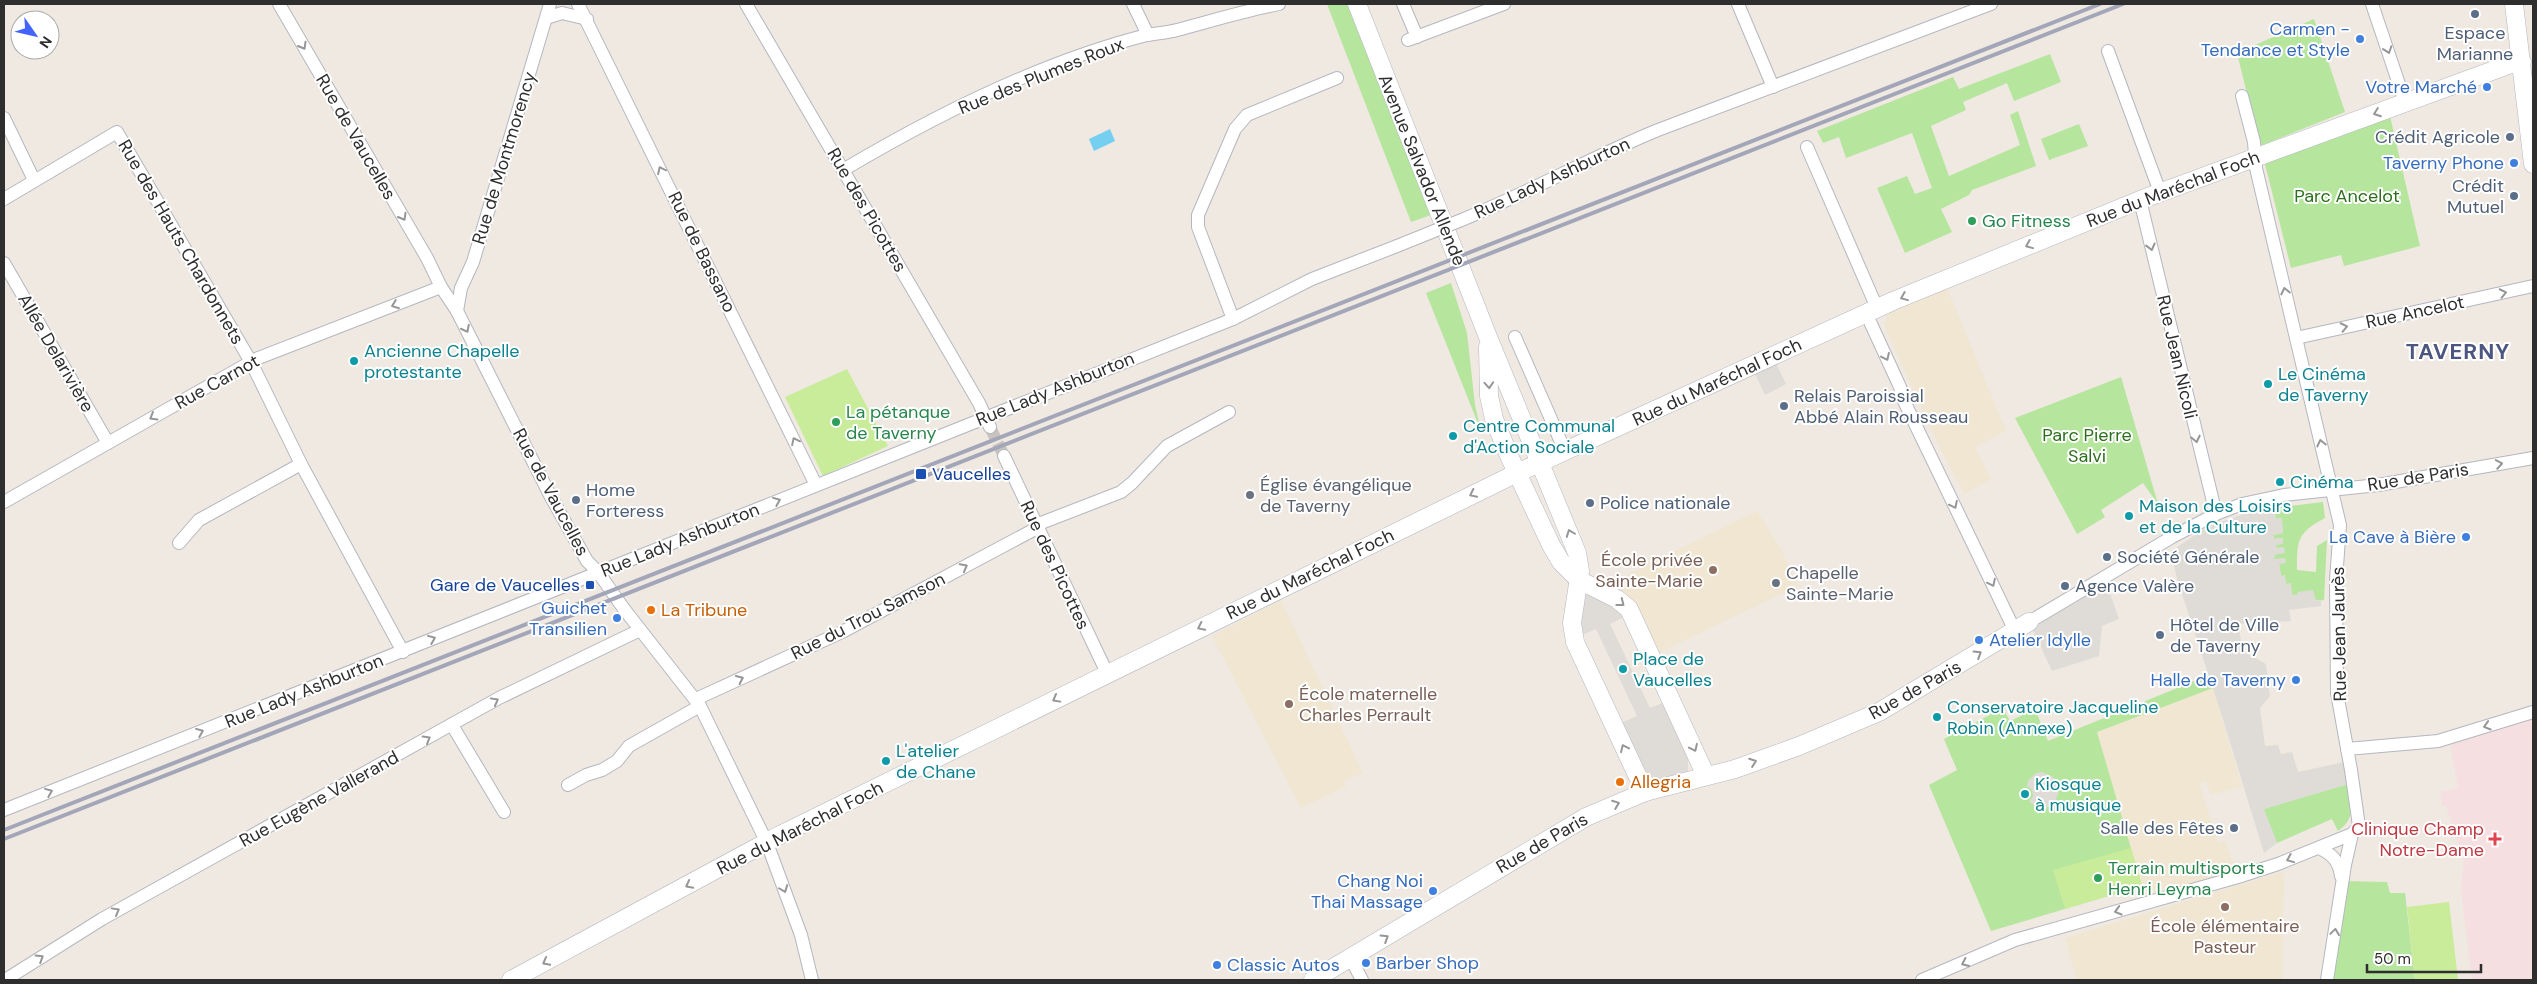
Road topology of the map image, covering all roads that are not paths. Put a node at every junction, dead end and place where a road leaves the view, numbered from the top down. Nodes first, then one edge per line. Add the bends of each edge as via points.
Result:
1 (279, 4) edge
2 (550, 4) edge
3 (578, 4) edge
4 (746, 4) edge
5 (1133, 4) edge
6 (1279, 4) edge
7 (1357, 4) edge
8 (1403, 4) edge
9 (1504, 4) edge
10 (1738, 4) edge
11 (1991, 4) edge
12 (2372, 4) edge
13 (2514, 4) edge
14 (546, 18) junction
15 (587, 19) junction
16 (1148, 35) junction
17 (2108, 51) dead end
18 (2522, 62) junction
19 (1337, 78) dead end
20 (1773, 87) junction
21 (2242, 96) dead end
22 (2405, 102) junction
23 (4, 118) edge
24 (1807, 147) dead end
25 (2254, 158) junction
26 (2533, 164) edge
27 (843, 170) junction
28 (34, 180) junction
29 (2160, 192) junction
30 (4, 199) edge
31 (2140, 200) junction
32 (4, 263) edge
33 (2533, 286) edge
34 (441, 287) junction
35 (457, 311) junction
36 (1871, 311) junction
37 (1233, 319) junction
38 (1488, 337) junction
39 (1515, 337) dead end
40 (2296, 338) junction
41 (251, 362) junction
42 (1229, 412) dead end
43 (988, 422) junction
44 (108, 443) junction
45 (1565, 451) junction
46 (1004, 456) tunnel mouth
47 (2533, 458) edge
48 (1540, 463) junction
49 (301, 464) junction
50 (1517, 473) junction
51 (816, 485) junction
52 (2333, 490) junction
53 (4, 502) edge
54 (2216, 514) junction
55 (1036, 527) junction
56 (179, 543) dead end
57 (598, 572) junction
58 (1579, 580) junction
59 (2022, 626) junction
60 (640, 630) junction
61 (402, 652) junction
62 (1107, 673) junction
63 (698, 703) junction
64 (2533, 712) edge
65 (452, 724) junction
66 (2347, 749) junction
67 (1706, 776) junction
68 (568, 785) dead end
69 (1645, 792) junction
70 (4, 810) edge
71 (504, 812) dead end
72 (2352, 834) junction
73 (767, 843) junction
74 (2319, 848) junction
75 (2342, 881) junction
76 (1351, 959) junction
77 (5, 980) edge
78 (511, 980) edge
79 (812, 980) edge
80 (1313, 980) edge
81 (1362, 980) edge
82 (1922, 980) edge
83 (2327, 980) edge

1 -> 34 street, Rue de Vaucelles
2 - 14 street, Rue de Montmorency
3 - 15 street, Rue de Bassano
4 - 27 street, Rue des Picottes
5 - 16 street
6 - 16 street, Rue des Plumes Roux
7 - 38 street, Avenue Salvador Allende
8 - 9 street via 1412,38
10 - 20 street
11 - 20 street, Rue Lady Ashburton
12 -> 22 street
13 - 18 street
14 - 15 street via 562,13
14 - 35 street, Rue de Montmorency via 473,262 461,288
51 -> 15 street, Rue de Bassano
16 - 27 street, Rue des Plumes Roux via 1077,58 999,90 915,130
17 - 29 street
18 - 22 street, Rue du Maréchal Foch
18 - 26 street
19 - 37 street via 1247,115 1231,138 1198,215 1198,227
20 - 37 street, Rue Lady Ashburton, bridge via 1603,152 1464,219 1312,279
21 - 25 street, Rue Jean Jaurès via 2254,142
22 -> 25 street, Rue du Maréchal Foch
23 - 28 street
24 - 36 street
25 - 29 street, Rue du Maréchal Foch
40 -> 25 street, Rue Jean Jaurès
27 - 43 street, Rue des Picottes
28 - 30 street, Rue des Hauts Chardonnets
28 - 41 street, Rue des Hauts Chardonnets via 117,132
29 - 31 street, Rue du Maréchal Foch
31 -> 36 street, Rue du Maréchal Foch
31 -> 54 street, Rue Jean Nicoli
32 - 44 street, Allée Delarivière
40 -> 33 street, Rue Ancelot
34 - 35 street, Rue de Vaucelles
34 -> 41 street, Rue Carnot
35 -> 57 street, Rue de Vaucelles via 551,497 587,560
36 - 45 street, Rue du Maréchal Foch
36 -> 59 street via 1903,399
37 - 43 street, Rue Lady Ashburton
38 - 48 street, Avenue Salvador Allende
38 -> 50 street, Avenue Salvador Allende via 1492,408
39 - 45 street
52 -> 40 street, Rue Jean Jaurès
41 -> 44 street, Rue Carnot
41 - 49 street, Rue des Hauts Chardonnets
42 - 55 street, Rue du Trou Samson via 1167,446 1121,492
43 - 51 street, Rue Lady Ashburton
44 - 53 street, Rue Carnot
45 - 48 street, Rue du Maréchal Foch
46 - 55 street, Rue des Picottes
52 -> 47 street, Rue de Paris
48 - 50 street, Rue du Maréchal Foch
58 -> 48 street, Avenue Salvador Allende via 1578,554
49 - 56 street via 199,520
49 - 61 street, Rue des Hauts Chardonnets
50 - 58 street, Avenue Salvador Allende via 1551,545 1561,562
50 -> 62 street, Rue du Maréchal Foch
57 -> 51 street, Rue Lady Ashburton
52 - 54 street, Rue de Paris via 2284,495 2242,504
52 - 66 street, Rue Jean Jaurès via 2340,525 2336,580 2337,692
54 - 59 street, Rue de Paris via 2138,556
55 - 62 street, Rue des Picottes
63 -> 55 street, Rue du Trou Samson via 842,632
57 - 60 street, Rue de Vaucelles
61 -> 57 street, Rue Lady Ashburton
58 -> 67 street via 1618,599 1628,609
69 -> 58 street via 1575,642 1572,623
67 -> 59 street, Rue de Paris via 1799,746 1879,712
60 - 63 street, Rue de Vaucelles
65 -> 60 street, Rue Eugène Vallerand
70 -> 61 street, Rue Lady Ashburton
62 -> 73 street, Rue du Maréchal Foch
63 - 68 street, Rue du Trou Samson via 629,746 617,761
63 - 73 street, Rue de Vaucelles
64 -> 66 street via 2438,741
65 - 71 street
77 -> 65 street, Rue Eugène Vallerand via 102,919
66 - 72 street, Rue Jean Jaurès via 2358,826
67 - 69 street, Rue de Paris
76 -> 69 street, Rue de Paris via 1586,817
72 - 74 street
72 - 75 street, Rue Jean Jaurès
73 -> 78 street, Rue du Maréchal Foch
73 -> 79 street, Rue de Vaucelles via 801,934
74 - 75 street via 2338,862
74 -> 82 street via 2238,876 2015,940
83 -> 75 street, Rue Jean Jaurès
76 - 80 street, Rue de Paris
76 - 81 street

